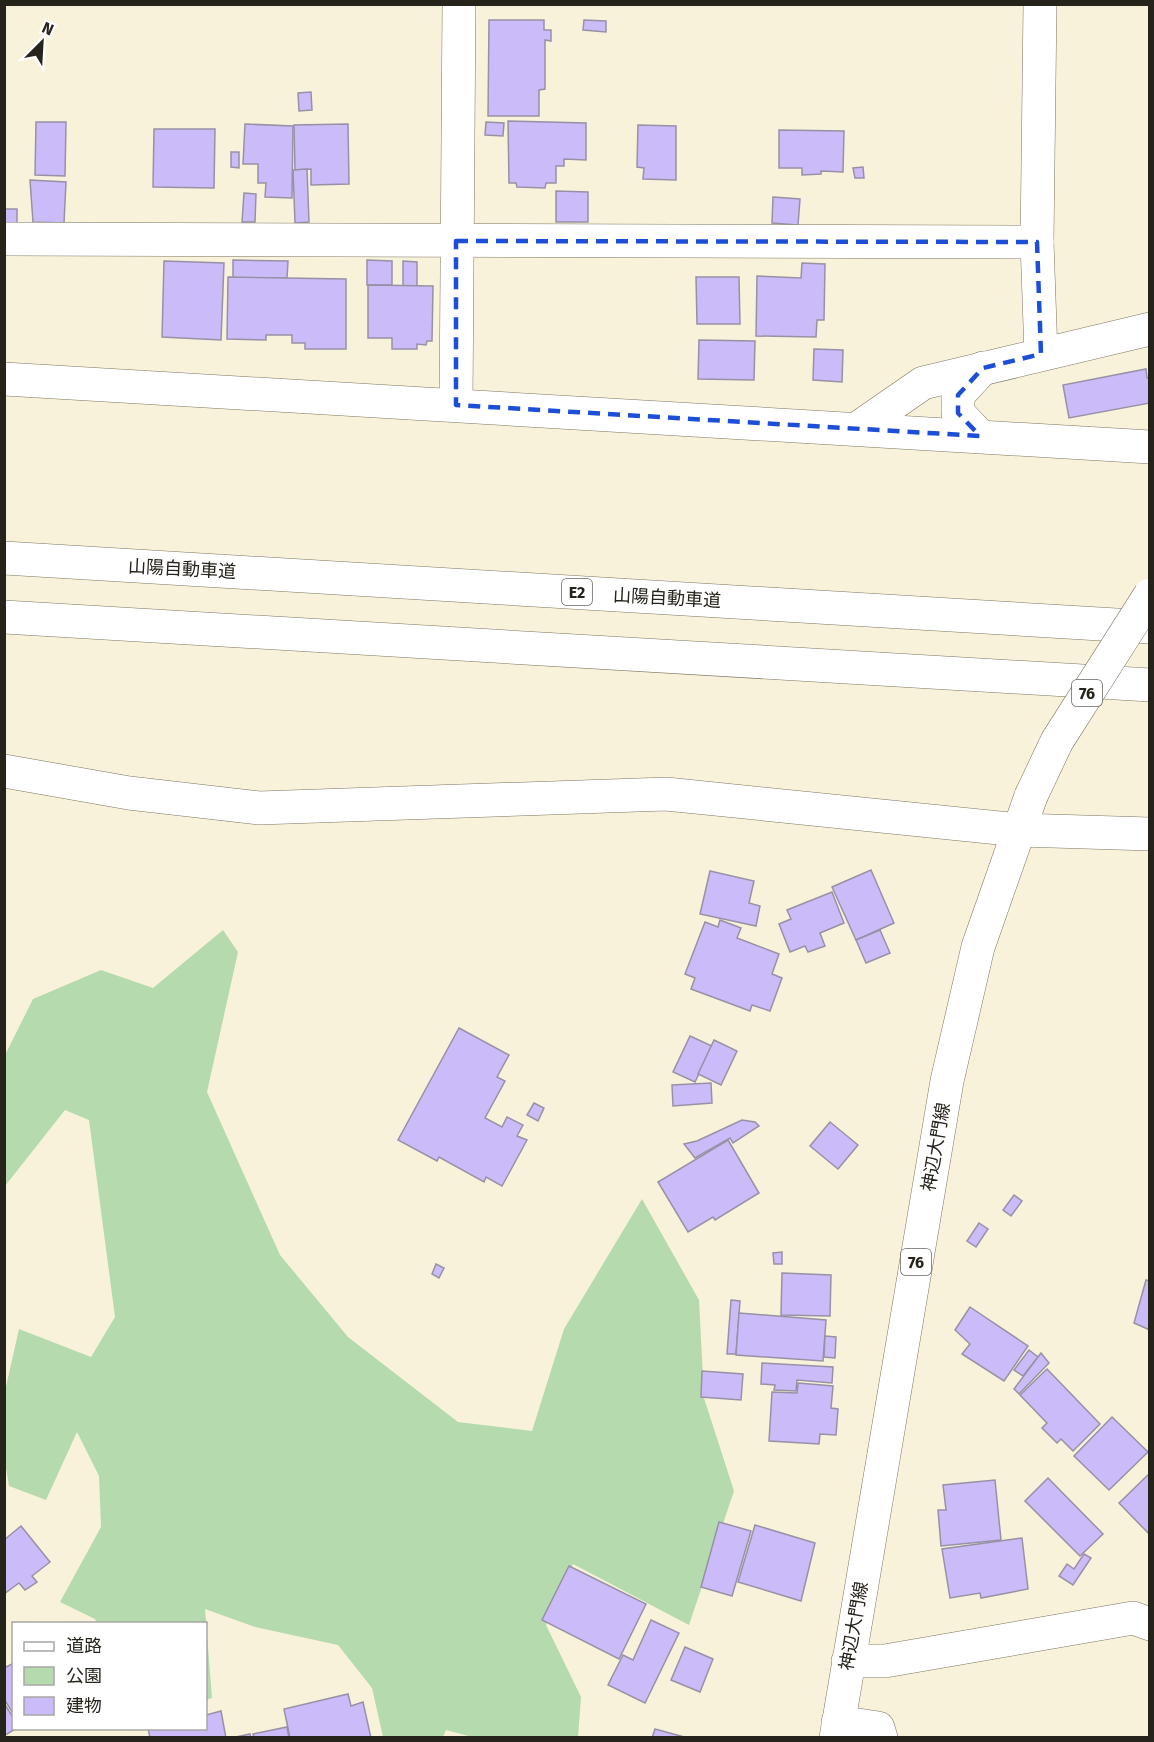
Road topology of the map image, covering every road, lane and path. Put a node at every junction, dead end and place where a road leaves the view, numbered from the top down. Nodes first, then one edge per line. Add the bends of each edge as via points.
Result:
1 (459, 4) edge
2 (1040, 4) edge
3 (4, 239) edge
4 (456, 241) junction
5 (1037, 242) junction
6 (1149, 329) edge
7 (1041, 354) junction
8 (983, 368) junction
9 (4, 379) edge
10 (456, 405) junction
11 (858, 428) junction
12 (980, 436) junction
13 (1149, 447) edge
14 (4, 558) edge
15 (1149, 595) edge
16 (4, 617) edge
17 (1149, 627) edge
18 (1149, 686) edge
19 (4, 771) edge
20 (1019, 830) junction
21 (1149, 834) edge
22 (1149, 1624) edge
23 (848, 1661) junction
24 (837, 1730) edge
25 (880, 1737) edge

1 - 4 main road
2 - 5 main road
3 - 4 main road
4 - 5 main road
4 - 10 main road
5 - 7 main road
6 - 7 main road
7 - 8 main road
8 - 11 main road via 923,383
8 - 12 main road via 958,395 958,413
9 - 10 main road
10 - 11 main road
11 - 12 main road
12 - 13 main road
14 - 17 main road, 山陽自動車道 / E2
15 - 20 main road, 神辺大門線 / 76, bridge via 1057,741
16 - 18 main road
19 - 20 main road via 129,793 259,808 666,794
20 - 21 main road
20 - 23 main road, 神辺大門線 / 76 via 978,947 947,1082
22 - 23 main road via 1133,1618 885,1661
23 - 24 main road, 神辺大門線 / 76
24 - 25 main road via 878,1728

